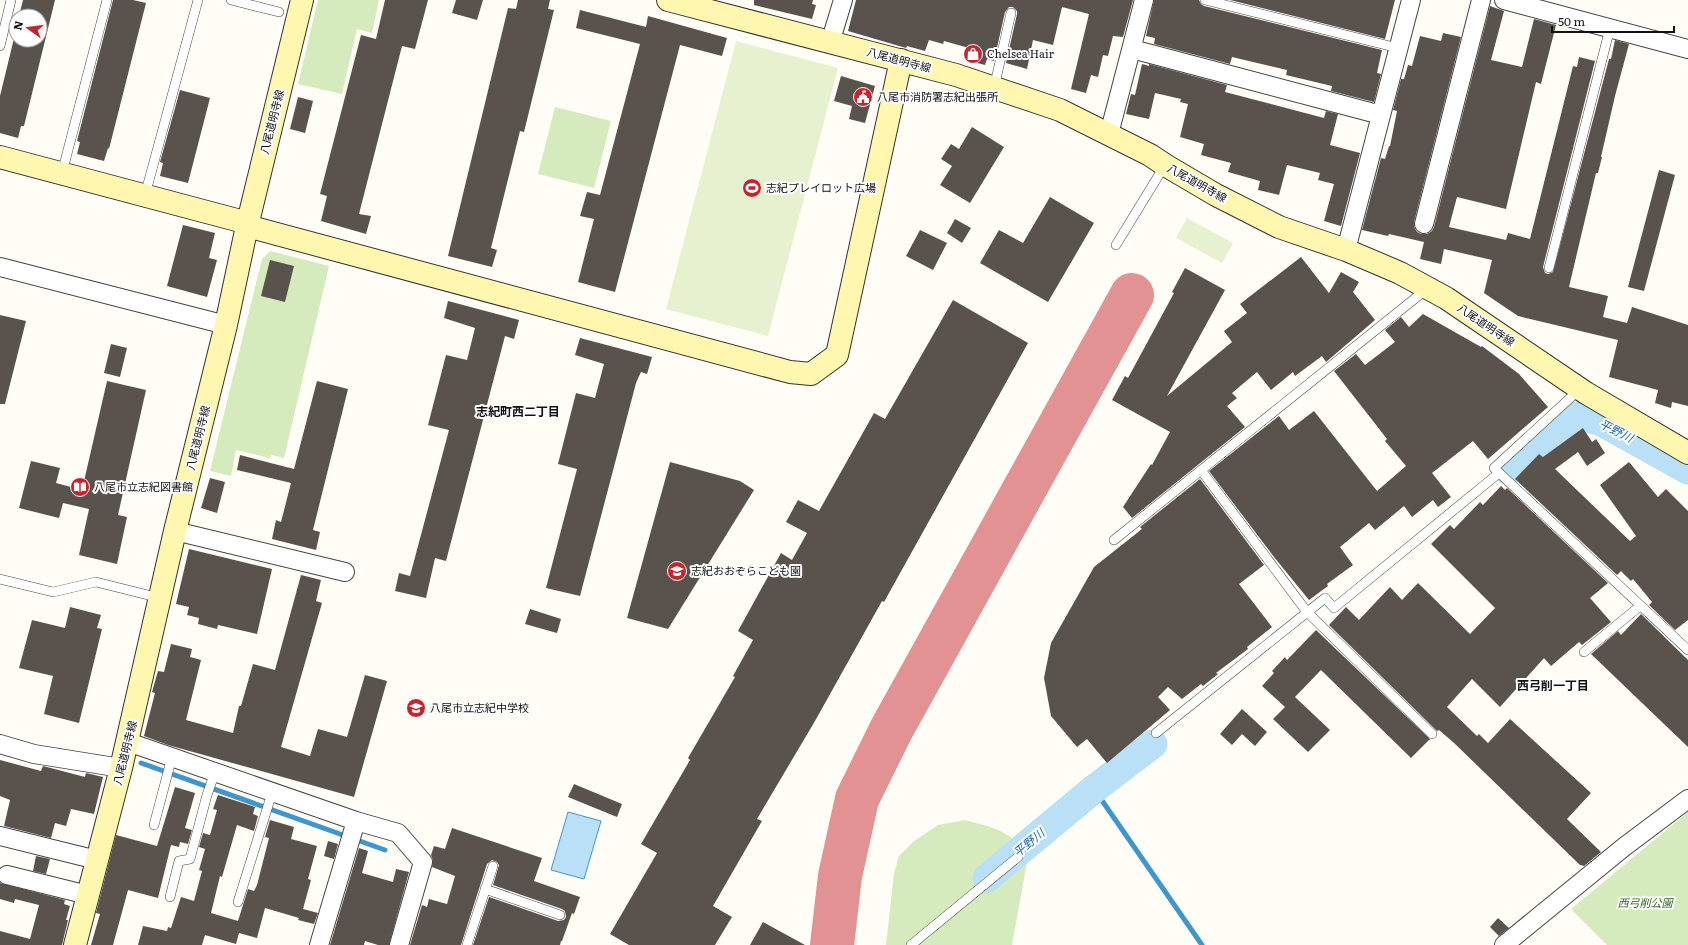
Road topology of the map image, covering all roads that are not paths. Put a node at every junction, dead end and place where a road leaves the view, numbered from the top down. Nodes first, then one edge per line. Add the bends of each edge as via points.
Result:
1 (11, 0) edge
2 (107, 0) edge
3 (198, 0) edge
4 (231, 0) edge
5 (302, 0) edge
6 (668, 0) edge
7 (843, 0) edge
8 (1144, 0) edge
9 (1205, 0) edge
10 (1411, 0) edge
11 (1481, 0) edge
12 (1504, 0) edge
13 (279, 12) dead end
14 (1011, 13) dead end
15 (1610, 28) junction
16 (830, 43) junction
17 (0, 46) edge
18 (1398, 48) junction
19 (1132, 49) junction
20 (1688, 49) edge
21 (901, 60) junction
22 (994, 88) junction
23 (1381, 115) junction
24 (1109, 134) junction
25 (0, 156) edge
26 (1165, 165) junction
27 (62, 173) junction
28 (145, 195) junction
29 (1424, 224) dead end
30 (248, 225) junction
31 (1116, 245) dead end
32 (1346, 250) junction
33 (0, 267) edge
34 (1549, 268) dead end
35 (1428, 288) junction
36 (226, 326) junction
37 (1580, 389) junction
38 (1688, 453) edge
39 (1201, 470) junction
40 (1499, 473) junction
41 (175, 531) junction
42 (1114, 540) dead end
43 (345, 572) dead end
44 (0, 579) edge
45 (160, 598) junction
46 (1640, 606) junction
47 (1307, 612) junction
48 (1688, 650) edge
49 (1584, 652) dead end
50 (1156, 733) dead end
51 (1432, 734) dead end
52 (128, 742) junction
53 (0, 744) edge
54 (170, 762) junction
55 (121, 768) junction
56 (213, 777) junction
57 (270, 798) junction
58 (1688, 799) edge
59 (356, 822) junction
60 (154, 825) dead end
61 (0, 836) edge
62 (1018, 858) dead end
63 (97, 860) junction
64 (493, 866) dead end
65 (7, 875) dead end
66 (486, 889) junction
67 (88, 895) junction
68 (170, 897) dead end
69 (238, 902) dead end
70 (560, 915) dead end
71 (75, 945) edge
72 (319, 945) edge
73 (399, 945) edge
74 (467, 945) edge
75 (911, 945) edge
76 (1504, 945) edge

1 - 17 lane
2 - 27 lane
3 - 28 lane
4 - 13 lane
5 - 30 main road, 八尾道明寺線
6 - 16 main road, 八尾道明寺線
7 - 16 street
8 - 19 street
9 - 18 lane
10 - 18 street
11 - 29 street
12 - 15 street
14 - 22 lane
15 - 20 street
15 - 34 lane
16 - 21 main road, 八尾道明寺線
18 - 23 street
19 - 23 street
19 - 24 street
21 - 22 main road, 八尾道明寺線
21 - 30 main road via 837,355 811,374 790,372
22 - 24 main road, 八尾道明寺線 via 1060,110
23 - 32 street
24 - 26 main road, 八尾道明寺線
25 - 27 main road
26 - 31 lane
26 - 32 main road, 八尾道明寺線 via 1279,227
27 - 28 main road
28 - 30 main road
30 - 36 main road, 八尾道明寺線
32 - 35 main road, 八尾道明寺線
33 - 36 street
35 - 37 main road, 八尾道明寺線
35 - 39 lane
36 - 41 main road, 八尾道明寺線
37 - 38 main road, 八尾道明寺線
37 - 40 lane via 1494,468
39 - 42 lane
39 - 47 lane
40 - 46 lane
40 - 47 lane via 1334,608 1325,598
41 - 43 street
41 - 45 main road, 八尾道明寺線
44 - 45 lane via 53,592 96,582
45 - 52 main road, 八尾道明寺線
46 - 48 lane
46 - 49 lane
47 - 50 lane
47 - 51 lane
52 - 54 street
52 - 55 main road, 八尾道明寺線
53 - 55 street via 34,754
54 - 56 street
54 - 60 lane
55 - 63 main road, 八尾道明寺線
56 - 57 street
56 - 68 lane via 190,859 180,861
57 - 59 street
57 - 69 lane
58 - 76 street via 1624,847
59 - 72 street
59 - 73 street via 398,833 423,862
61 - 63 street
62 - 75 lane
63 - 67 main road, 八尾道明寺線
64 - 66 lane
65 - 67 street
66 - 70 lane
66 - 74 lane
67 - 71 main road, 八尾道明寺線

